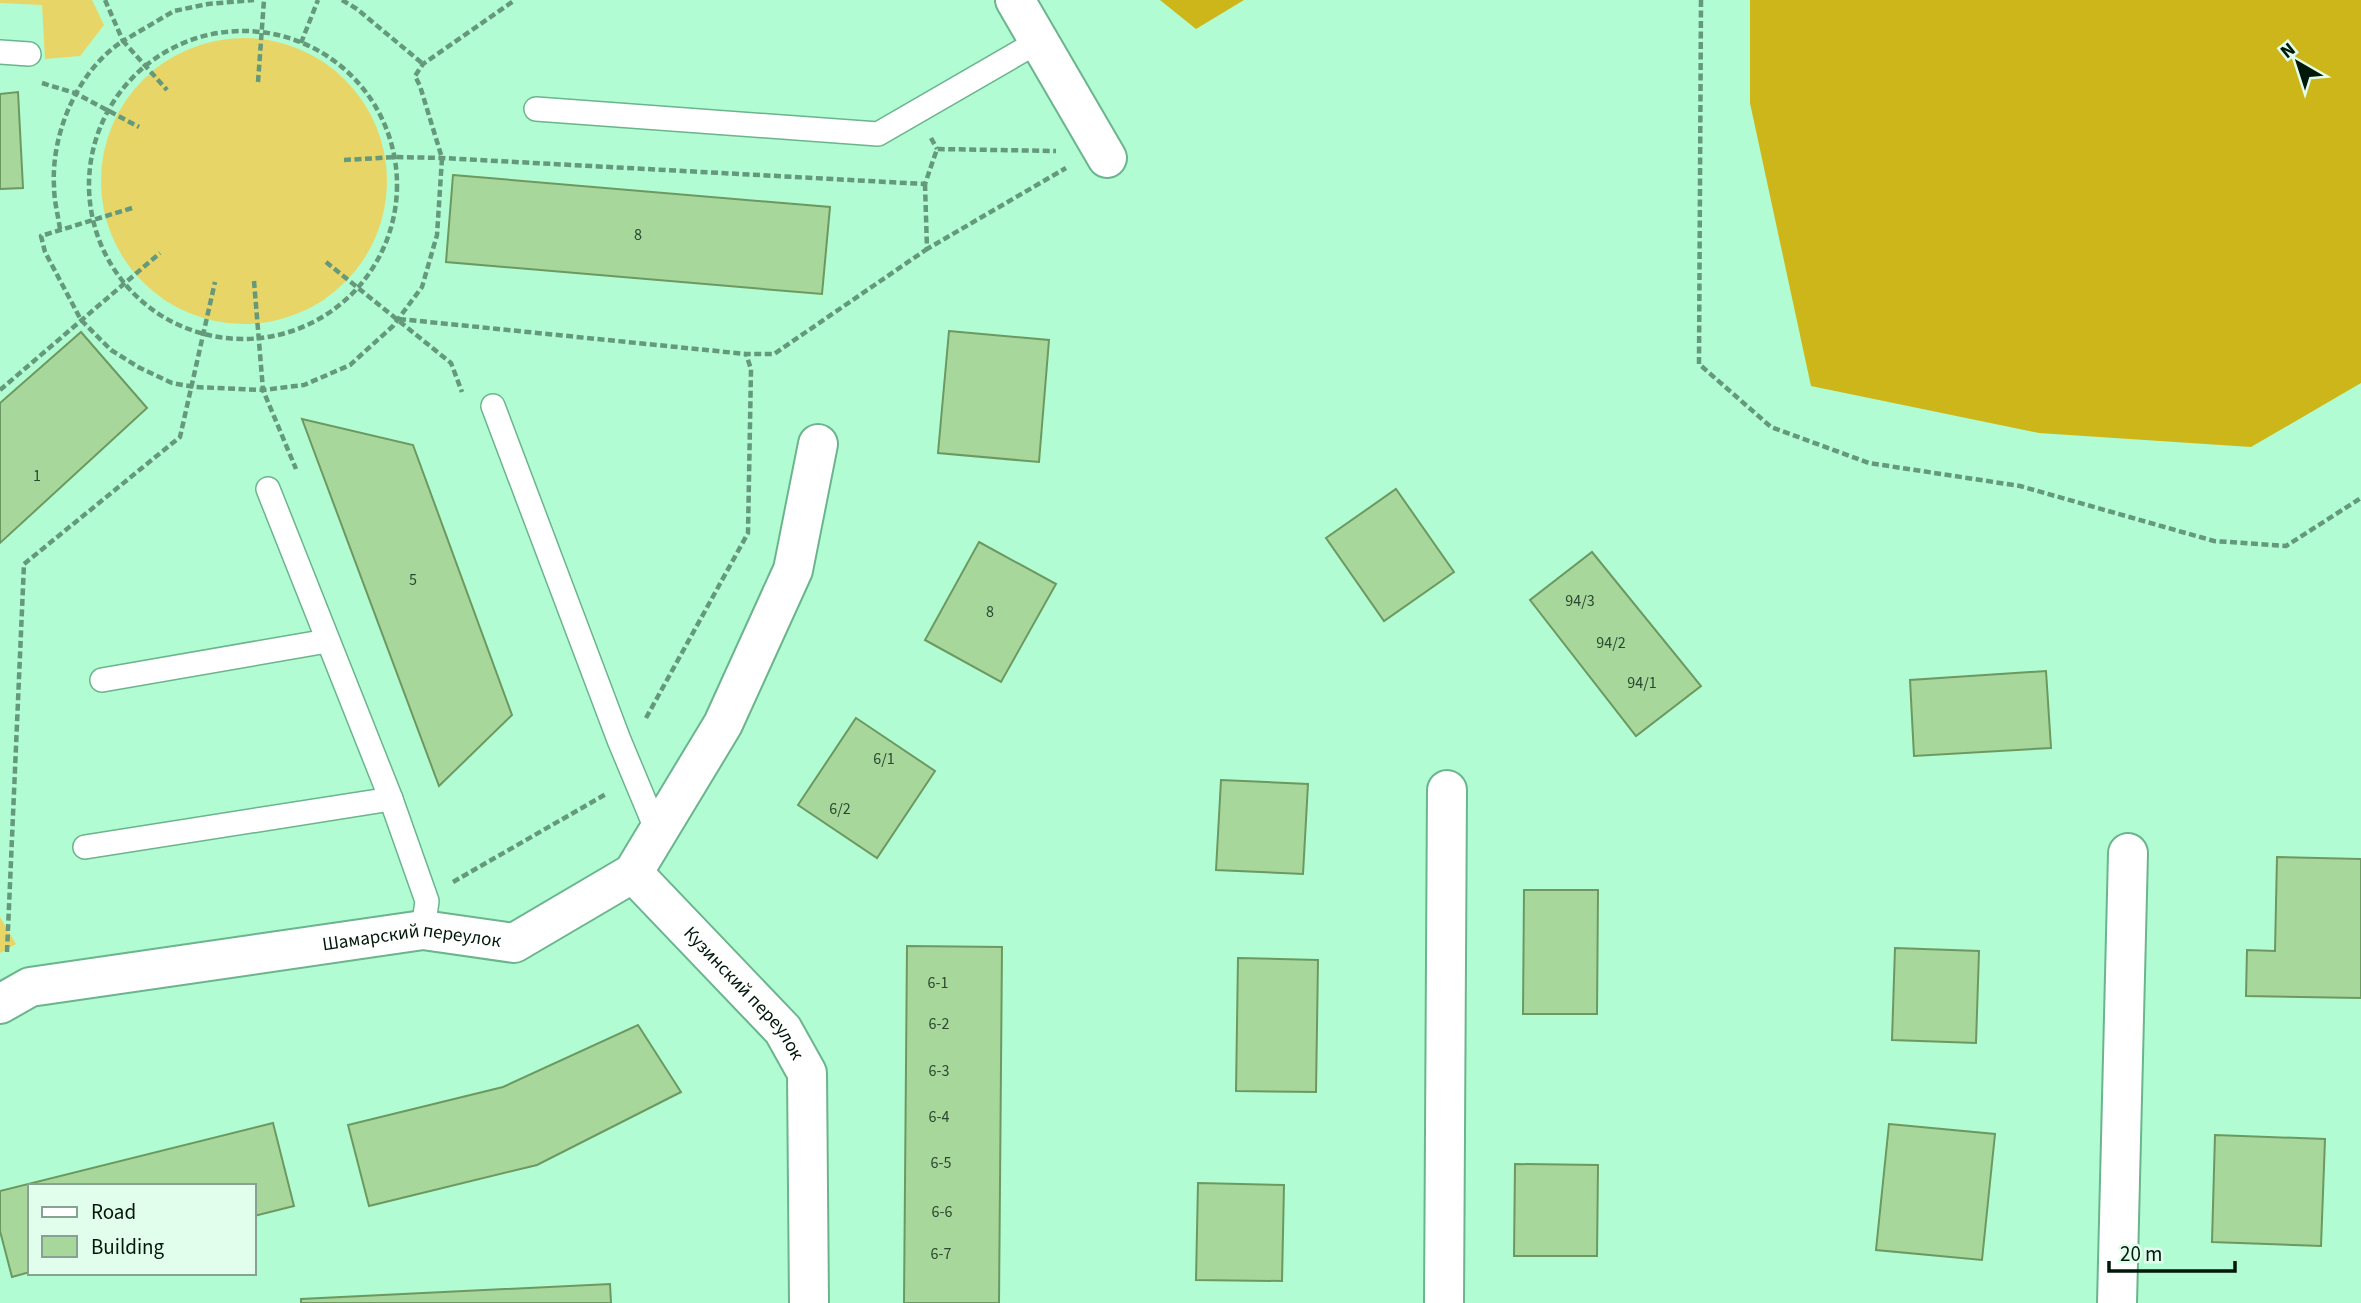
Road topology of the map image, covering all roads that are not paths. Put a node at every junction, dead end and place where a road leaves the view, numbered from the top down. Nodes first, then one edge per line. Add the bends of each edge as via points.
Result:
1 (1014, 0) edge
2 (1039, 41) junction
3 (0, 52) edge
4 (29, 54) dead end
5 (536, 109) dead end
6 (1107, 158) dead end
7 (493, 405) dead end
8 (818, 444) dead end
9 (268, 489) dead end
10 (327, 641) junction
11 (102, 680) dead end
12 (1447, 790) dead end
13 (391, 799) junction
14 (657, 831) junction
15 (85, 848) dead end
16 (2127, 853) dead end
17 (633, 873) junction
18 (423, 930) junction
19 (0, 1004) edge
20 (809, 1303) edge
21 (1444, 1303) edge
22 (2117, 1303) edge

1 - 2 street
2 - 5 lane via 878,134
2 - 6 street
3 - 4 lane
7 - 14 lane
8 - 14 street, Шамарский переулок via 793,570 723,724
9 - 10 lane
10 - 11 lane
10 - 13 lane
12 - 21 street
13 - 15 lane
13 - 18 lane via 426,901
14 - 17 street, Шамарский переулок
16 - 22 street
17 - 18 street, Шамарский переулок via 514,943
17 - 20 street, Кузинский переулок via 783,1030 807,1073
18 - 19 street, Шамарский переулок via 30,987

